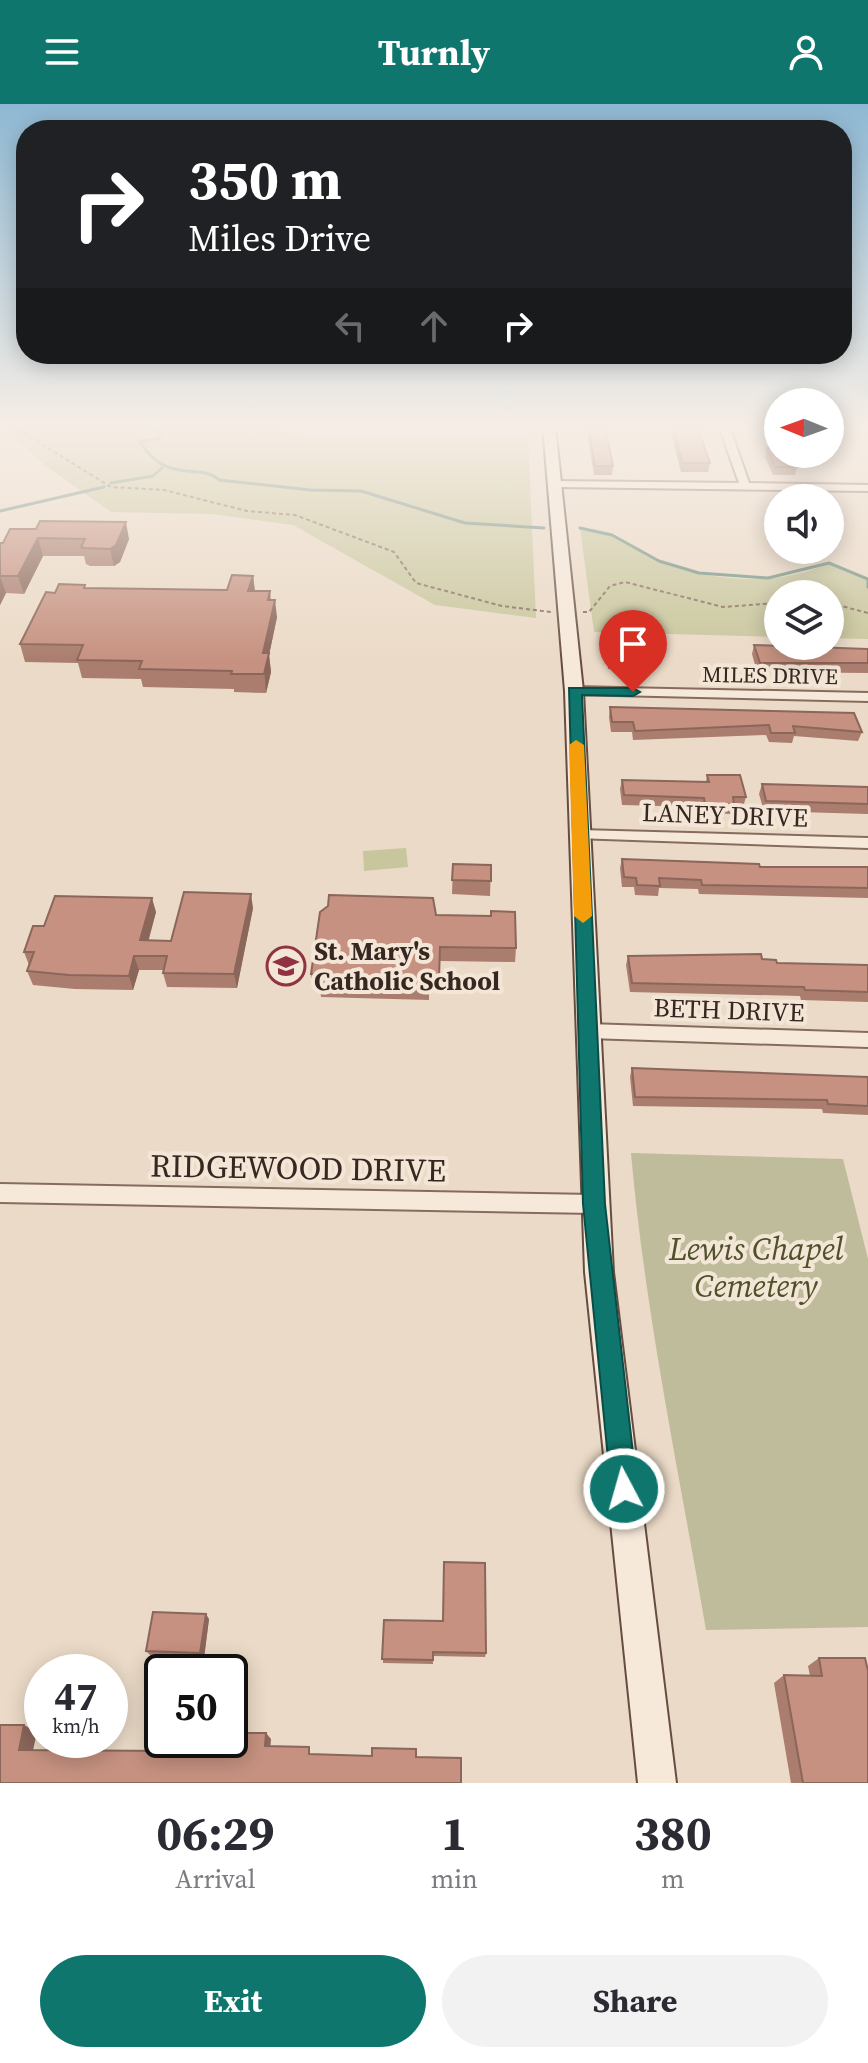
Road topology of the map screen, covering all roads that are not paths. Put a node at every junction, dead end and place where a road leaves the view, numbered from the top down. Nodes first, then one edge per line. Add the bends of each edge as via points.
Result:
1 (558, 504) edge
2 (574, 691) junction
3 (868, 697) edge
4 (580, 835) junction
5 (868, 843) edge
6 (588, 1031) junction
7 (868, 1040) edge
8 (0, 1193) edge
9 (594, 1204) junction
10 (657, 1783) edge

1 - 2 main road
2 - 3 street, MILES DRIVE
2 - 4 main road
4 - 5 street, LANEY DRIVE
4 - 6 main road
6 - 7 street, BETH DRIVE
6 - 9 main road
8 - 9 street, RIDGEWOOD DRIVE
9 - 10 main road

